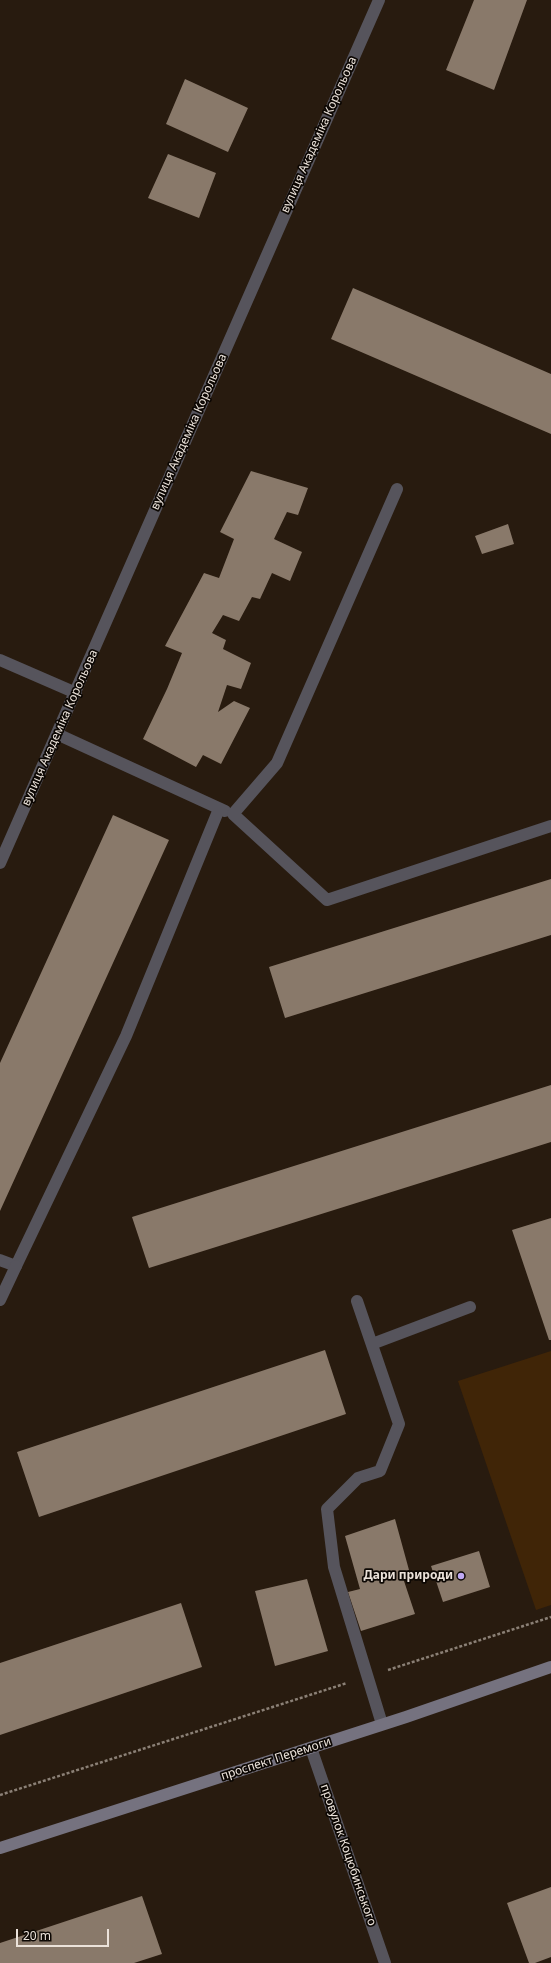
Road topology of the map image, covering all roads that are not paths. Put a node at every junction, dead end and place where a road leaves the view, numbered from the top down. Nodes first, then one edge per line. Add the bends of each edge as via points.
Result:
1 (379, 0) edge
2 (397, 489) dead end
3 (0, 660) edge
4 (76, 693) junction
5 (58, 734) junction
6 (219, 809) junction
7 (233, 814) junction
8 (551, 826) edge
9 (0, 863) edge
10 (0, 1260) edge
11 (16, 1266) junction
12 (0, 1300) edge
13 (357, 1301) dead end
14 (470, 1307) dead end
15 (372, 1344) junction
16 (551, 1667) edge
17 (382, 1724) junction
18 (311, 1748) junction
19 (0, 1848) edge
20 (386, 1963) edge

1 - 4 street, вулиця Академіка Корольова
2 - 7 street via 277,763
3 - 4 street
4 - 5 street, вулиця Академіка Корольова
5 - 6 street
5 - 9 street, вулиця Академіка Корольова
6 - 7 street
6 - 11 street via 126,1036
7 - 8 street via 327,900
10 - 11 street
11 - 12 street
13 - 15 street
14 - 15 street
15 - 17 street via 399,1424 380,1471 358,1478 327,1509 334,1567
16 - 17 main road, проспект Перемоги
17 - 18 main road, проспект Перемоги
18 - 19 main road, проспект Перемоги
18 - 20 street, провулок Коцюбинського

